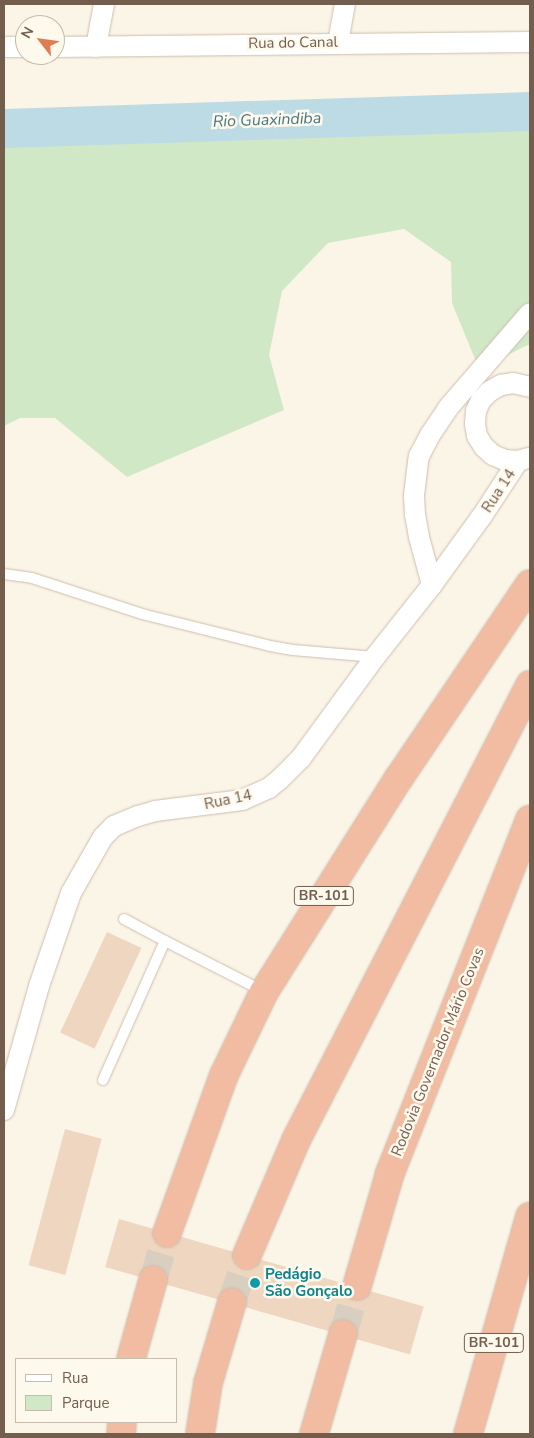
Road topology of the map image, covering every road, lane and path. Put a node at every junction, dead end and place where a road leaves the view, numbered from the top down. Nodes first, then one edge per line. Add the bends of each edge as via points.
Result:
1 (104, 4) edge
2 (344, 4) edge
3 (530, 42) edge
4 (338, 43) junction
5 (65, 47) edge
6 (96, 47) junction
7 (530, 313) edge
8 (530, 387) edge
9 (524, 459) edge
10 (4, 574) edge
11 (530, 584) edge
12 (432, 585) junction
13 (375, 658) junction
14 (530, 685) edge
15 (530, 820) edge
16 (124, 920) dead end
17 (164, 941) junction
18 (264, 992) junction
19 (103, 1080) dead end
20 (4, 1110) edge
21 (530, 1216) edge
22 (167, 1233) tunnel mouth
23 (520, 1252) junction
24 (247, 1255) tunnel mouth
25 (153, 1280) tunnel mouth
26 (530, 1284) edge
27 (357, 1286) tunnel mouth
28 (232, 1302) tunnel mouth
29 (343, 1334) tunnel mouth
30 (131, 1358) edge
31 (200, 1434) edge
32 (314, 1434) edge
33 (468, 1434) edge

1 - 6 street
2 - 4 street
3 - 4 street, Rua do Canal
4 - 6 street, Rua do Canal
5 - 6 street, Rua do Canal
7 - 12 street via 448,408 419,456 414,495 416,515
8 - 9 street via 513,383 501,385 481,400 476,412 477,436 484,447 505,460
9 - 12 street, Rua 14
10 - 13 lane via 41,580 142,614 270,646
11 - 18 highway, BR-101 via 399,778
12 - 13 street, Rua 14
13 - 20 street, Rua 14 via 301,758 269,788 242,800 138,816 114,826 103,837 71,893 39,986
14 - 24 highway via 296,1140
15 - 27 highway, Rodovia Governador Mário Covas via 390,1173
16 - 17 lane
17 - 18 lane
17 - 19 lane
18 - 22 highway, BR-101 via 224,1075
21 - 23 highway, BR-101
23 - 26 highway
23 - 33 highway, BR-101
25 - 30 highway
28 - 31 highway via 208,1383
29 - 32 highway

